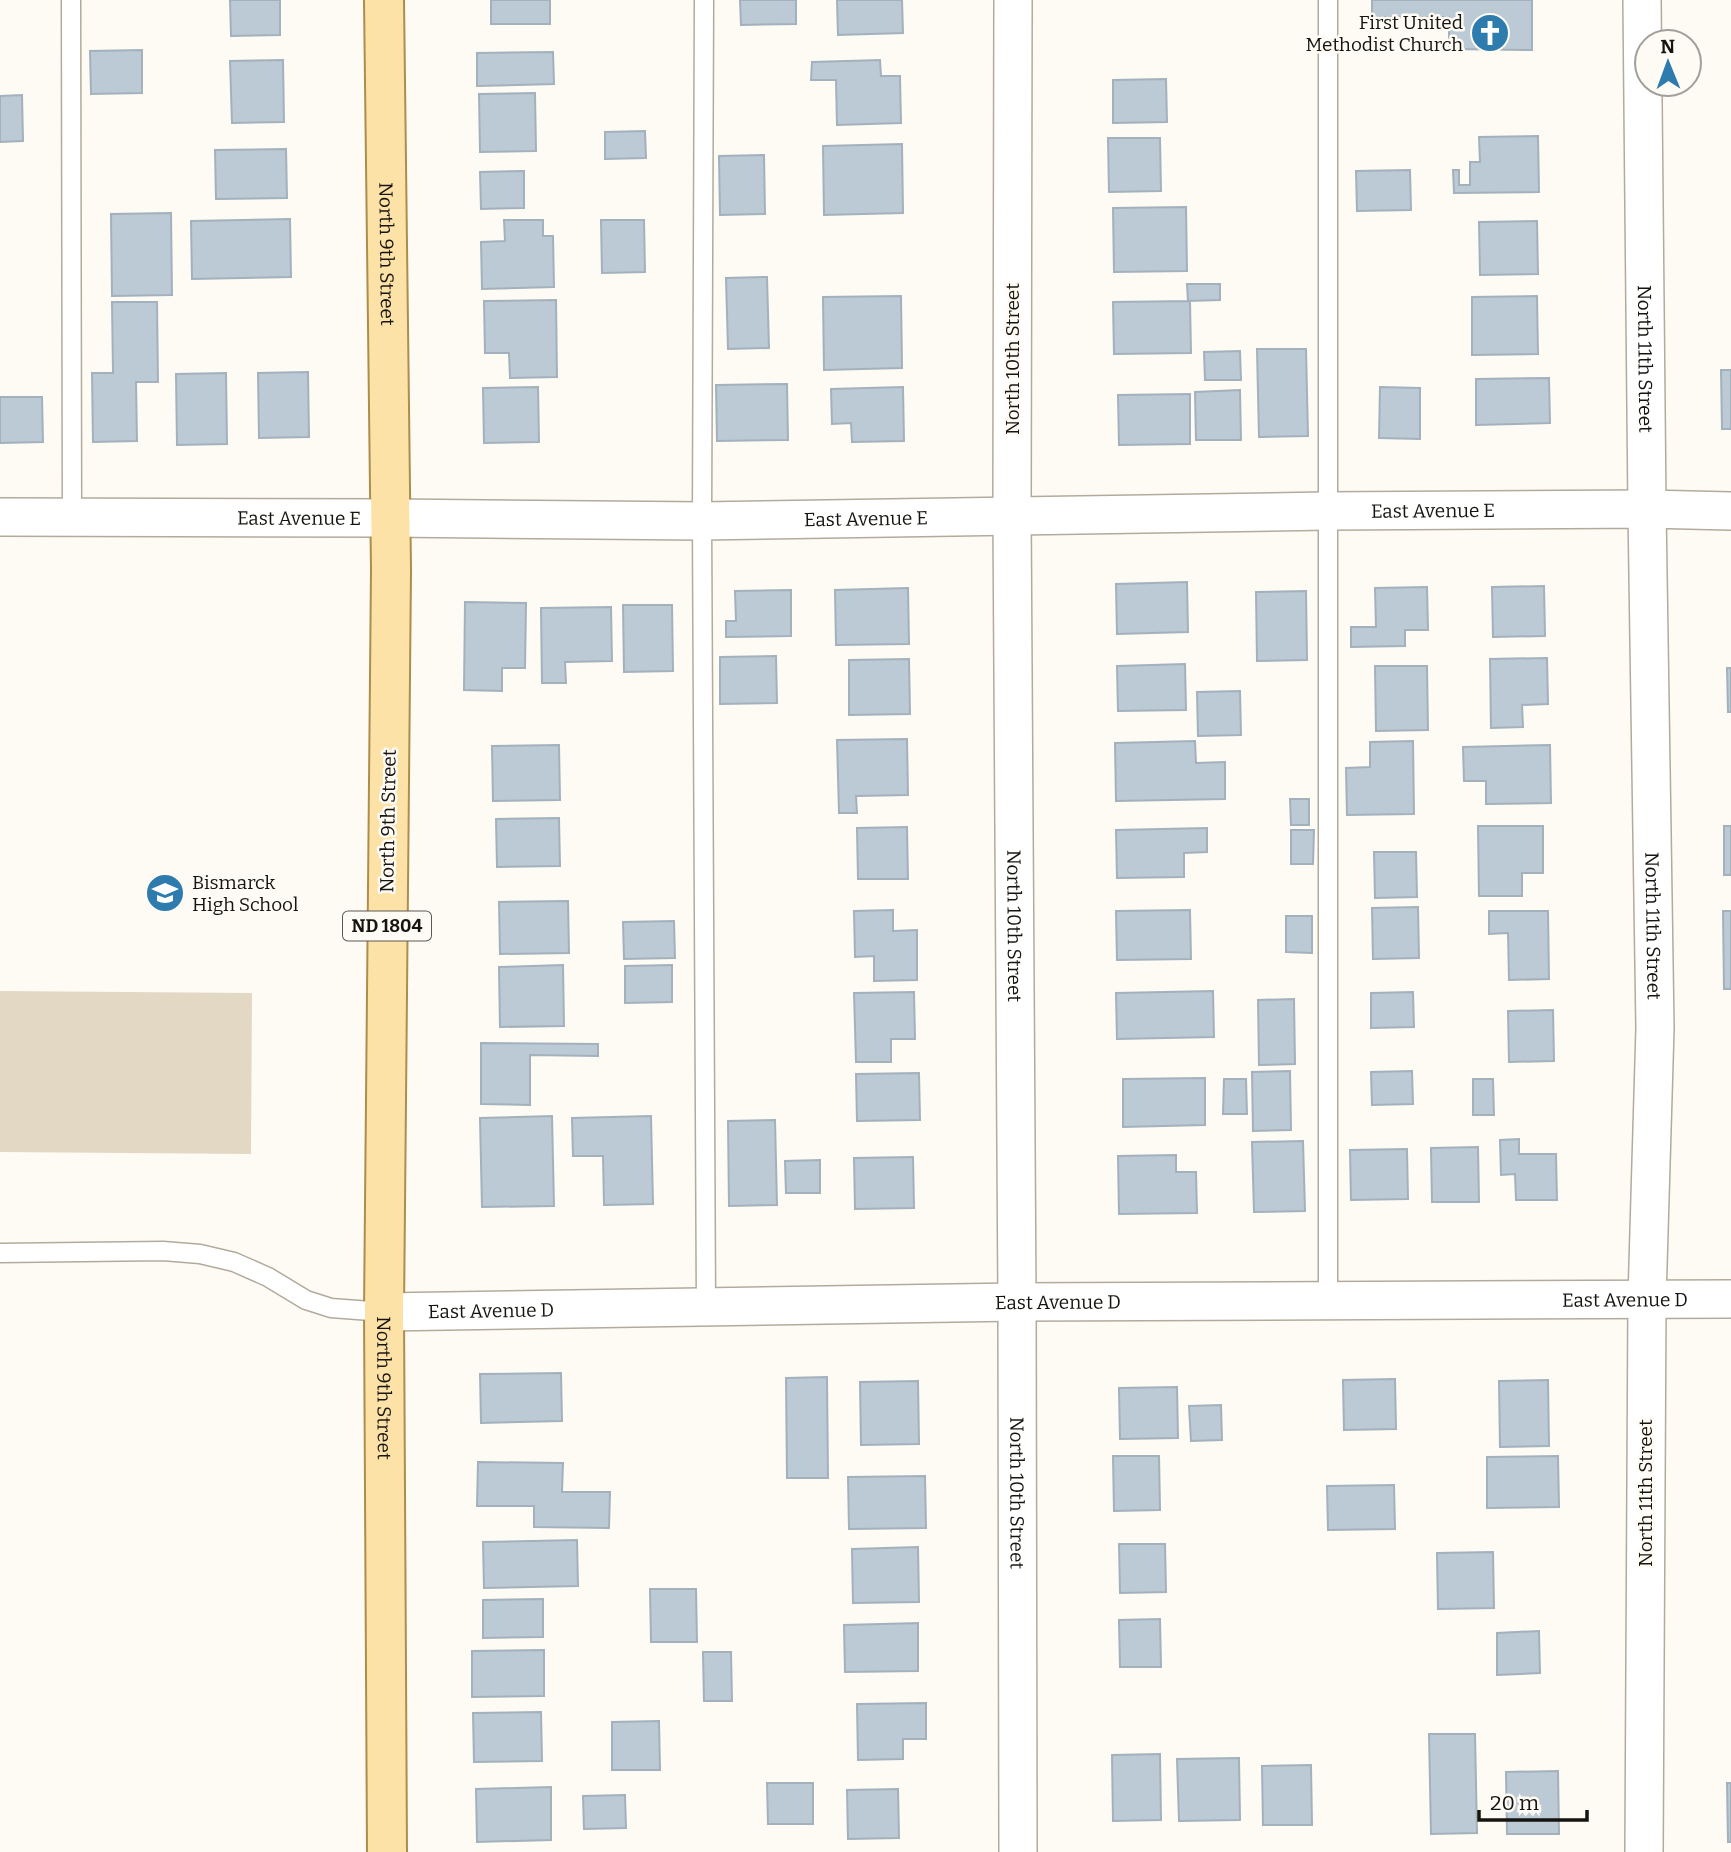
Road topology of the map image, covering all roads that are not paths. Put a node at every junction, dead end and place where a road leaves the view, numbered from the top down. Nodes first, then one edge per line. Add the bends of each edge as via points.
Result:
1 (71, 0) edge
2 (384, 0) edge
3 (704, 0) edge
4 (1013, 0) edge
5 (1328, 0) edge
6 (1642, 0) edge
7 (1647, 509) junction
8 (1327, 511) junction
9 (1731, 511) edge
10 (1012, 515) junction
11 (0, 517) edge
12 (72, 517) junction
13 (390, 518) junction
14 (702, 521) junction
15 (0, 1253) edge
16 (1647, 1299) junction
17 (1731, 1299) edge
18 (1328, 1301) junction
19 (1017, 1302) junction
20 (706, 1307) junction
21 (384, 1312) junction
22 (387, 1852) edge
23 (1018, 1852) edge
24 (1644, 1852) edge

1 - 12 lane
2 - 13 main road, North 9th Street / ND 1804
3 - 14 lane
4 - 10 street, North 10th Street
5 - 8 lane
6 - 7 street, North 11th Street
7 - 8 street, East Avenue E
7 - 9 street, East Avenue E
7 - 16 street, North 11th Street via 1655,1028
8 - 10 street, East Avenue E
8 - 18 lane
10 - 14 street, East Avenue E
10 - 19 street, North 10th Street
11 - 12 street, East Avenue E
12 - 13 street, East Avenue E
13 - 14 street, East Avenue E
13 - 21 main road, North 9th Street / ND 1804
14 - 20 lane
15 - 21 lane via 200,1254 234,1262 331,1308
16 - 17 street, East Avenue D
16 - 18 street, East Avenue D
16 - 24 street, North 11th Street
18 - 19 street, East Avenue D
19 - 20 street, East Avenue D
19 - 23 street, North 10th Street
20 - 21 street, East Avenue D
21 - 22 main road, North 9th Street / ND 1804

